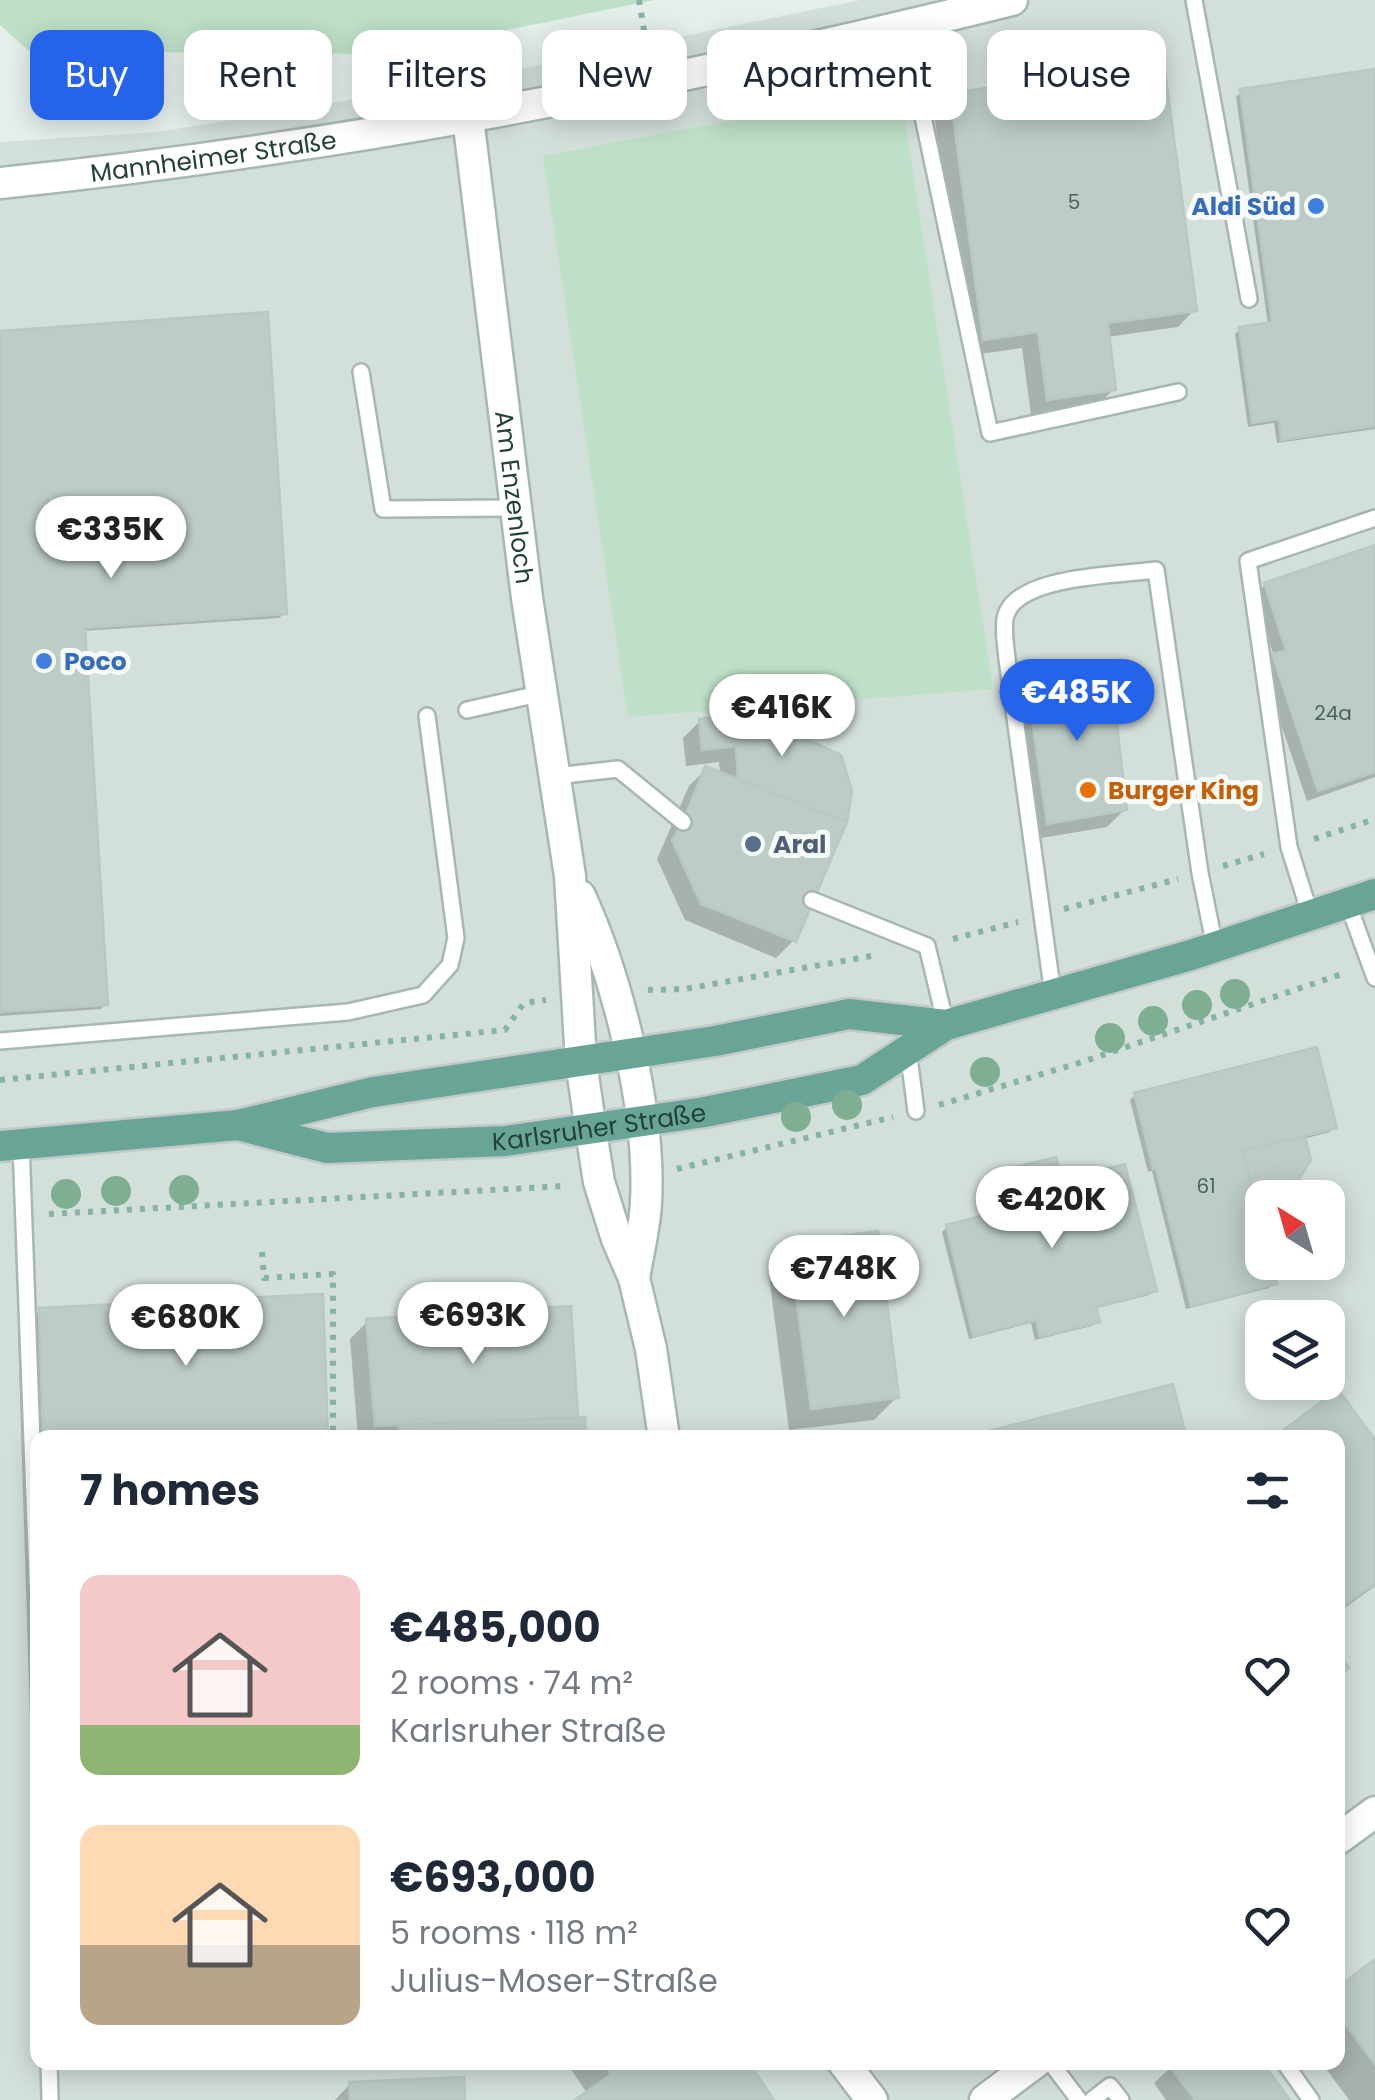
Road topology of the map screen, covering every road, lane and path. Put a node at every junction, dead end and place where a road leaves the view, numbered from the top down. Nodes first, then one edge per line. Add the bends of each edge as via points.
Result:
1 (640, 0) edge
2 (1012, 0) edge
3 (1194, 0) edge
4 (904, 27) junction
5 (644, 30) edge
6 (687, 76) edge
7 (455, 120) edge
8 (468, 120) edge
9 (0, 183) edge
10 (1249, 298) dead end
11 (361, 372) dead end
12 (1178, 392) dead end
13 (516, 508) junction
14 (1375, 518) edge
15 (543, 693) junction
16 (467, 710) dead end
17 (428, 716) dead end
18 (555, 776) junction
19 (1375, 819) edge
20 (683, 822) dead end
21 (1289, 847) junction
22 (1200, 873) junction
23 (570, 876) junction
24 (1362, 899) edge
25 (812, 900) dead end
26 (1040, 916) junction
27 (1311, 917) junction
28 (927, 946) junction
29 (1215, 947) junction
30 (1375, 978) edge
31 (613, 990) junction
32 (1053, 994) junction
33 (578, 996) junction
34 (946, 1025) junction
35 (0, 1041) edge
36 (908, 1050) junction
37 (632, 1054) junction
38 (581, 1061) junction
39 (0, 1080) edge
40 (916, 1111) dead end
41 (642, 1123) junction
42 (238, 1124) junction
43 (591, 1131) junction
44 (11, 1145) edge
45 (262, 1252) dead end
46 (634, 1278) junction
47 (333, 1430) edge
48 (663, 1430) edge
49 (30, 1468) edge
50 (1375, 1812) edge
51 (1345, 1834) edge
52 (49, 2070) edge
53 (849, 2070) edge
54 (1025, 2070) edge
55 (1056, 2070) edge
56 (1290, 2070) edge
57 (50, 2100) edge
58 (872, 2100) edge
59 (986, 2100) edge
60 (1079, 2100) edge
61 (1092, 2100) edge
62 (1121, 2100) edge
63 (1311, 2100) edge

1 - 5 path
2 - 4 street, Mannheimer Straße
3 - 10 lane
4 - 6 street, Mannheimer Straße
4 - 12 lane via 990,434
7 - 9 street, Mannheimer Straße
8 - 13 street, Am Enzenloch
11 - 13 lane via 383,508
13 - 15 street, Am Enzenloch
14 - 21 lane via 1248,561
15 - 16 lane
15 - 18 street, Am Enzenloch
17 - 35 lane via 456,938 450,965 423,996 348,1012
18 - 20 lane via 618,769
18 - 23 street, Am Enzenloch
19 - 21 path
21 - 22 path
21 - 27 lane
22 - 26 path
22 - 26 lane via 1156,570 1047,584 1018,596 1004,617
22 - 29 lane
23 - 31 street, Am Enzenloch
23 - 33 street, Am Enzenloch
24 - 27 main road, Karlsruher Straße
24 - 30 lane
25 - 28 lane
26 - 28 path
26 - 32 lane
27 - 29 main road, Karlsruher Straße
28 - 31 path via 684,989
28 - 34 lane
29 - 32 main road, Karlsruher Straße
31 - 37 street, Am Enzenloch
32 - 34 main road, Karlsruher Straße
33 - 38 street, Am Enzenloch
33 - 39 path via 524,1002 505,1030
34 - 36 main road, Karlsruher Straße
34 - 37 main road, Karlsruher Straße via 850,1014
36 - 40 lane
36 - 41 main road, Karlsruher Straße via 862,1080
37 - 38 main road, Karlsruher Straße
37 - 41 street, Am Enzenloch
38 - 42 main road, Karlsruher Straße via 373,1092
38 - 43 street, Am Enzenloch
41 - 43 main road, Karlsruher Straße
41 - 46 street, Am Enzenloch via 646,1202
42 - 43 main road, Karlsruher Straße via 327,1148
42 - 44 main road, Karlsruher Straße
43 - 46 street, Am Enzenloch via 600,1182
44 - 49 lane
45 - 47 path via 264,1278 333,1274
46 - 48 street
50 - 51 street
52 - 57 lane
53 - 58 street
54 - 59 street
55 - 60 lane
56 - 63 lane
61 - 62 lane via 1110,2086

